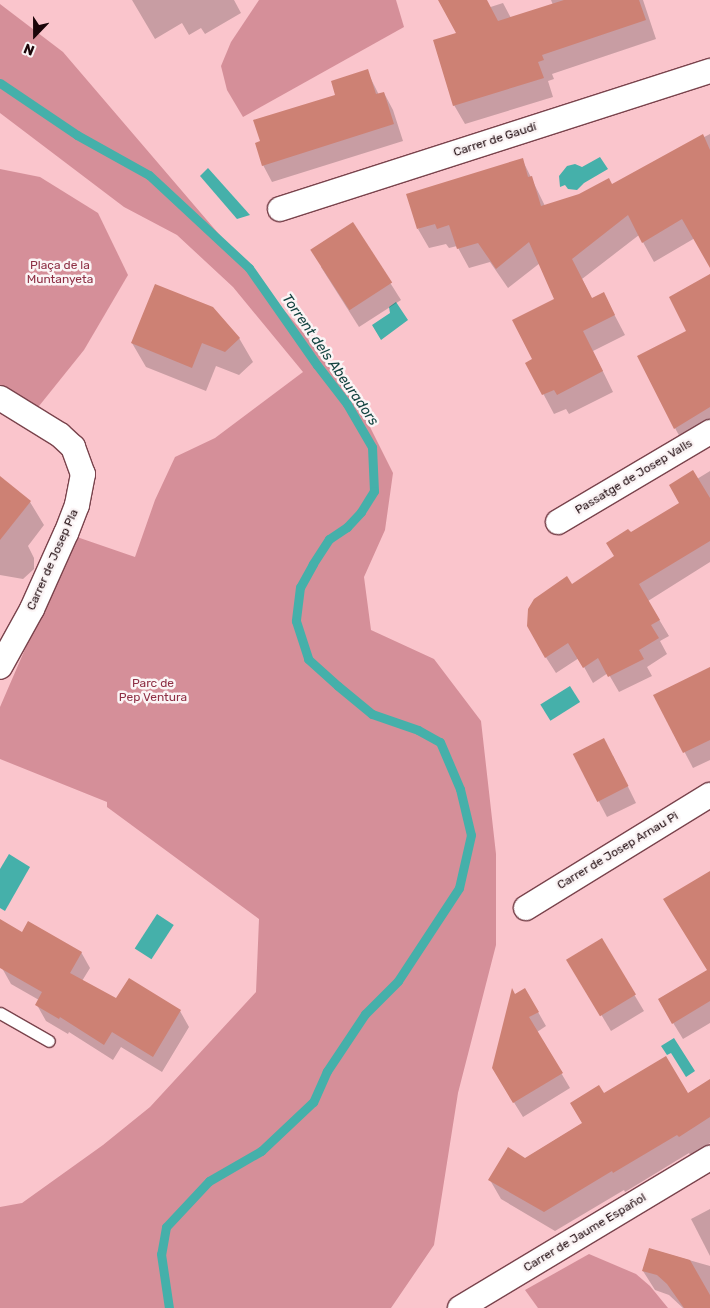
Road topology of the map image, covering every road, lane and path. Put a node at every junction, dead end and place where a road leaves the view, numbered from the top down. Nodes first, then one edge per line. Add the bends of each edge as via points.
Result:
1 (710, 70) edge
2 (280, 209) dead end
3 (0, 398) edge
4 (710, 432) edge
5 (558, 522) dead end
6 (0, 667) edge
7 (710, 795) edge
8 (526, 908) dead end
9 (0, 1013) edge
10 (49, 1041) dead end
11 (710, 1158) edge
12 (460, 1308) edge

1 - 2 street, Carrer de Gaudí
3 - 6 street, Carrer de Josep Pla via 60,435 73,447 83,474 77,505 66,533 32,609
4 - 5 street, Passatge de Josep Valls
7 - 8 street, Carrer de Josep Arnau Pi
9 - 10 lane
11 - 12 street, Carrer de Jaume Español

